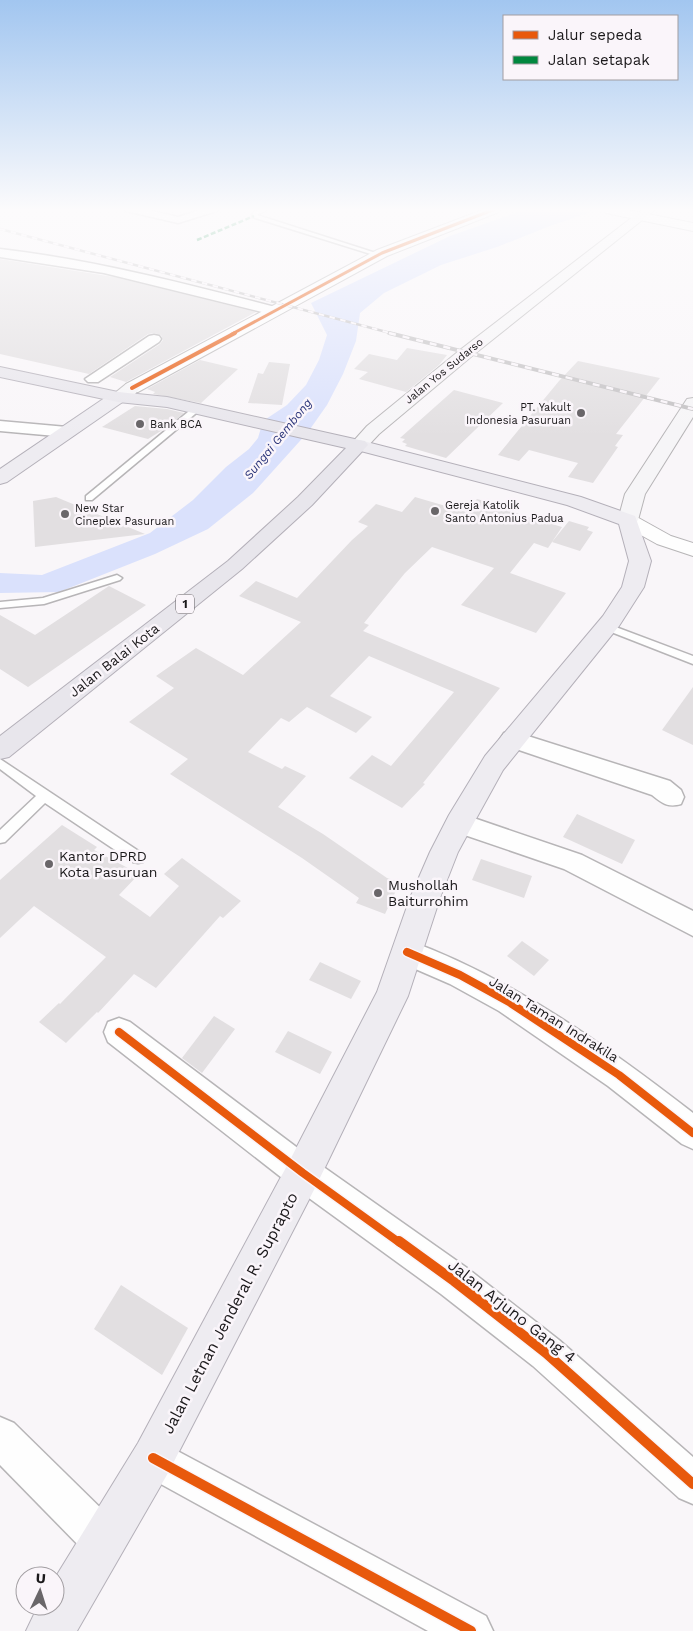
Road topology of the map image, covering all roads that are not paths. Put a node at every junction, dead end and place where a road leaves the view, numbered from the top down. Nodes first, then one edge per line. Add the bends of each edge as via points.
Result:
1 (175, 285) edge
2 (323, 285) edge
3 (552, 285) edge
4 (274, 311) junction
5 (154, 339) dead end
6 (0, 361) edge
7 (0, 372) edge
8 (94, 379) junction
9 (125, 393) junction
10 (693, 403) edge
11 (196, 409) junction
12 (0, 426) edge
13 (67, 432) junction
14 (359, 445) junction
15 (0, 478) edge
16 (89, 498) dead end
17 (628, 520) junction
18 (693, 532) edge
19 (693, 550) edge
20 (117, 578) dead end
21 (0, 605) edge
22 (605, 626) junction
23 (689, 659) edge
24 (512, 739) junction
25 (0, 750) edge
26 (0, 763) edge
27 (44, 796) junction
28 (672, 797) dead end
29 (459, 823) junction
30 (0, 838) edge
31 (138, 858) dead end
32 (693, 924) edge
33 (407, 952) junction
34 (119, 1032) dead end
35 (688, 1127) edge
36 (303, 1173) junction
37 (0, 1437) edge
38 (153, 1458) junction
39 (693, 1484) edge
40 (104, 1541) junction
41 (50, 1631) edge
42 (470, 1631) edge

1 - 4 street
2 - 4 street
3 - 14 main road, Jalan Yos Sudarso via 466,353
4 - 9 street
5 - 8 street
6 - 8 highway
7 - 9 highway
8 - 9 highway
9 - 11 highway
9 - 13 main road
10 - 17 main road via 636,494
11 - 14 highway
11 - 16 lane
12 - 13 street
13 - 15 main road
14 - 17 main road via 574,501
14 - 25 highway, Jalan Balai Kota / 1 via 305,501 235,565
17 - 18 street
17 - 19 street via 664,540
17 - 22 main road, Jalan Letnan Jenderal R. Suprapto via 640,561 633,588
20 - 21 lane via 44,601
22 - 23 lane
22 - 24 main road, Jalan Letnan Jenderal R. Suprapto
24 - 28 street via 661,788
24 - 29 main road, Jalan Letnan Jenderal R. Suprapto
26 - 27 lane
27 - 30 lane
27 - 31 lane
29 - 32 street via 574,862
29 - 33 main road, Jalan Letnan Jenderal R. Suprapto via 433,880
33 - 35 street, Jalan Taman Indrakila via 460,975 509,1002 619,1075
33 - 36 main road, Jalan Letnan Jenderal R. Suprapto via 392,996
34 - 36 street, Jalan Arjuno Gang 4
36 - 38 main road, Jalan Letnan Jenderal R. Suprapto
36 - 39 street, Jalan Arjuno Gang 4 via 454,1281 546,1353
37 - 40 street
38 - 40 main road, Jalan Letnan Jenderal R. Suprapto
38 - 42 street
40 - 41 main road, Jalan Letnan Jenderal R. Suprapto

